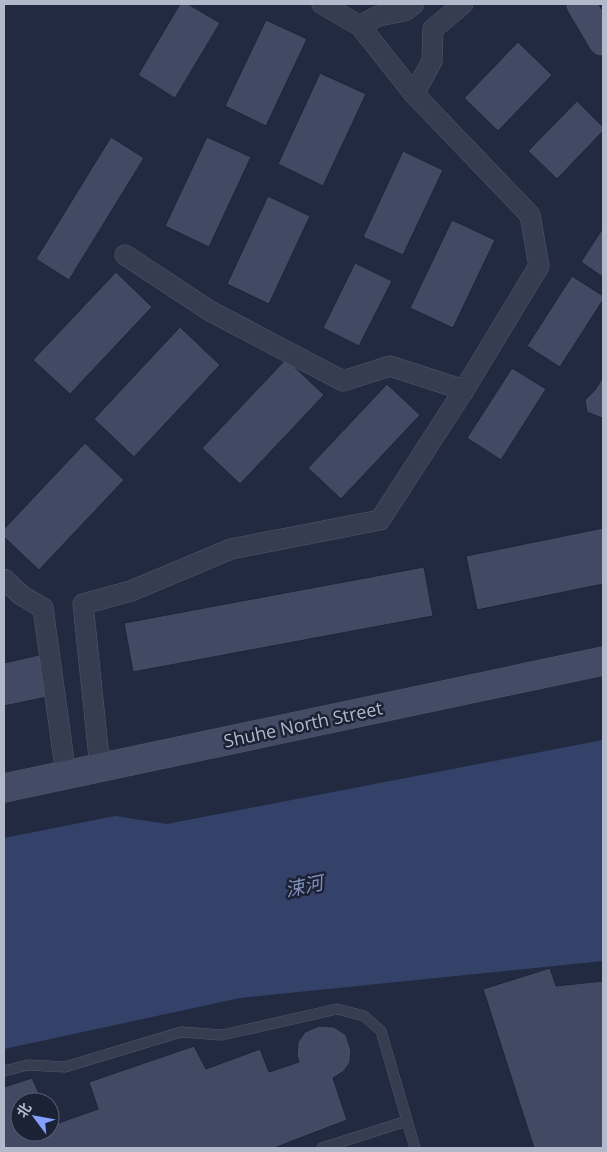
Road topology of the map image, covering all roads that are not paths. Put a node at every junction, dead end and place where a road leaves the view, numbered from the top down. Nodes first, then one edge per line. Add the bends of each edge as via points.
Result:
1 (322, 4) edge
2 (414, 4) edge
3 (463, 4) edge
4 (581, 4) edge
5 (360, 26) junction
6 (603, 41) edge
7 (414, 94) junction
8 (124, 255) dead end
9 (464, 390) junction
10 (4, 579) edge
11 (603, 661) edge
12 (100, 767) junction
13 (66, 774) junction
14 (4, 788) edge
15 (4, 1071) edge
16 (407, 1121) junction
17 (322, 1148) edge
18 (415, 1148) edge

1 - 5 street
2 - 5 street via 405,11 378,16
3 - 7 street via 433,29 432,61
4 - 6 main road
5 - 7 street
7 - 9 street via 530,215 536,249 538,266
8 - 9 street via 210,311 343,381 390,366
9 - 12 street via 380,520 231,549 131,591 83,604
10 - 13 street via 42,608
11 - 12 main road, Shuhe North Street
12 - 13 main road, Shuhe North Street
13 - 14 main road, Shuhe North Street
15 - 16 lane via 28,1066 66,1067 181,1032 222,1035 337,1009 364,1016 381,1031
16 - 17 lane
16 - 18 lane

